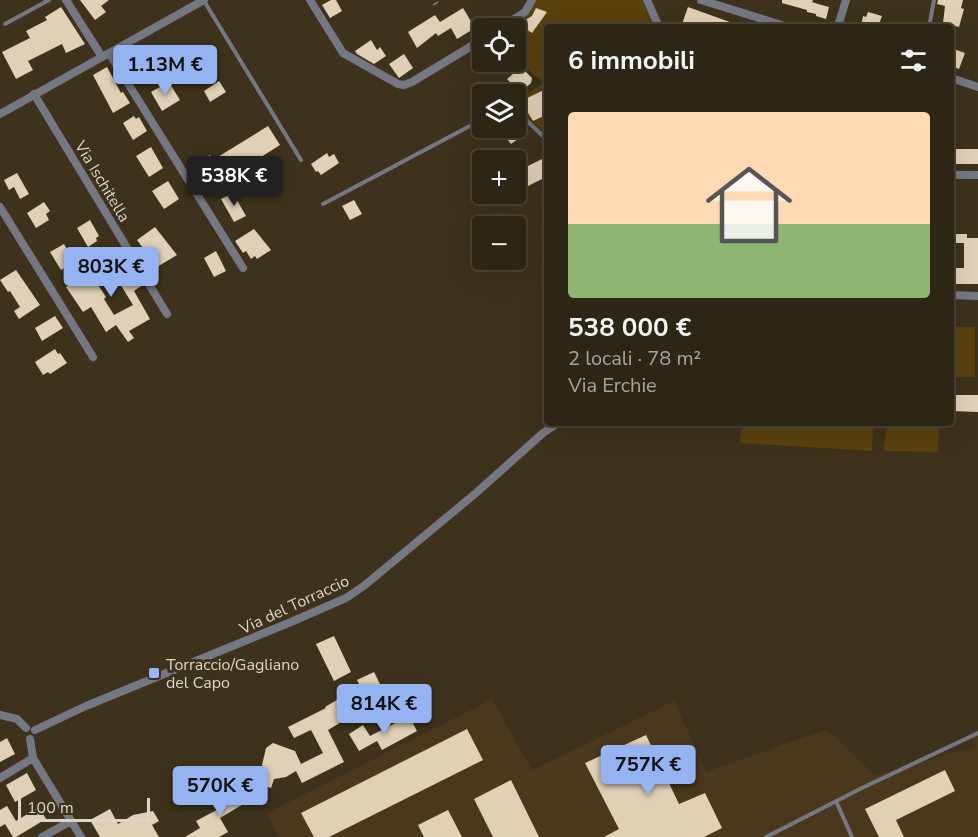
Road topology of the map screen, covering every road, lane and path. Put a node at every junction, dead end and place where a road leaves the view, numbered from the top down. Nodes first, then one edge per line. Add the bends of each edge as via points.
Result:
1 (49, 0) edge
2 (66, 0) edge
3 (204, 0) edge
4 (310, 0) edge
5 (441, 0) edge
6 (532, 0) edge
7 (647, 0) edge
8 (701, 0) edge
9 (846, 0) edge
10 (934, 0) edge
11 (433, 5) dead end
12 (516, 18) edge
13 (5, 24) dead end
14 (658, 24) edge
15 (778, 24) edge
16 (839, 24) edge
17 (930, 24) edge
18 (472, 46) edge
19 (106, 55) junction
20 (954, 79) edge
21 (978, 87) edge
22 (34, 94) junction
23 (0, 114) edge
24 (526, 120) edge
25 (472, 125) edge
26 (544, 137) edge
27 (301, 160) dead end
28 (954, 175) edge
29 (978, 175) edge
30 (323, 204) dead end
31 (0, 207) edge
32 (243, 268) dead end
33 (954, 295) edge
34 (978, 296) edge
35 (167, 314) dead end
36 (93, 357) dead end
37 (554, 426) edge
38 (0, 715) edge
39 (30, 729) junction
40 (978, 733) edge
41 (33, 758) junction
42 (0, 778) edge
43 (836, 801) junction
44 (70, 821) junction
45 (42, 837) edge
46 (81, 837) edge
47 (766, 837) edge
48 (852, 837) edge

1 - 13 lane
2 - 19 street
3 - 19 street
3 - 27 lane
4 - 18 street via 343,53 398,84 412,82
5 - 11 path
6 - 12 street
7 - 14 street
8 - 15 street
9 - 16 street
10 - 17 lane
19 - 22 street
19 - 32 street
20 - 21 street
22 - 23 street
22 - 35 street, Via Ischitella
24 - 26 lane
25 - 30 lane
28 - 29 street
31 - 36 street
33 - 34 street
37 - 39 street, Via del Torraccio via 346,598
38 - 39 street via 17,719
39 - 41 street via 35,735 30,739
40 - 43 lane
41 - 42 street
41 - 44 street
43 - 47 lane
43 - 48 lane
44 - 45 street
44 - 46 street

